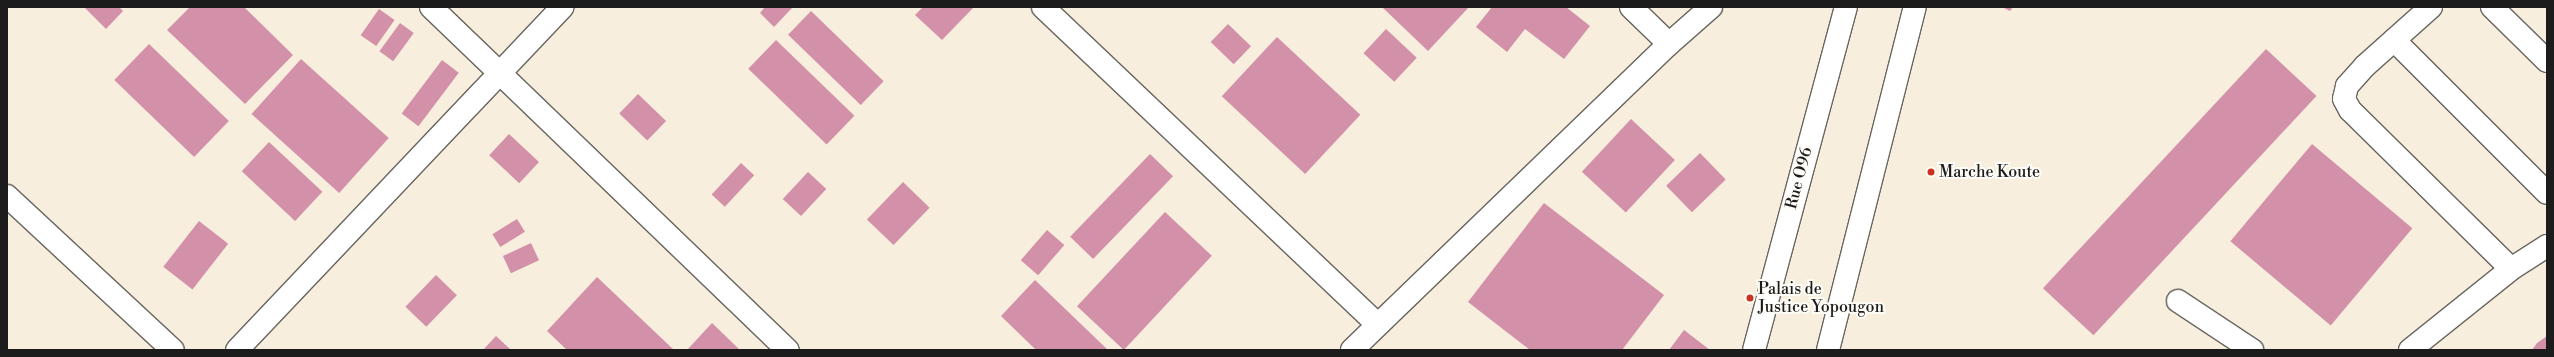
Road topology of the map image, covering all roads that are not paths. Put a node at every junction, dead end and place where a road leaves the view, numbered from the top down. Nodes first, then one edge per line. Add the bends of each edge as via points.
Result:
1 (431, 7) edge
2 (562, 7) edge
3 (1043, 7) edge
4 (1631, 7) edge
5 (1711, 7) edge
6 (1846, 7) edge
7 (1915, 7) edge
8 (2431, 7) edge
9 (2492, 7) edge
10 (2394, 40) junction
11 (1669, 44) junction
12 (2547, 61) edge
13 (500, 73) junction
14 (2547, 193) edge
15 (7, 196) edge
16 (2547, 246) edge
17 (2511, 268) junction
18 (2178, 301) dead end
19 (1377, 324) junction
20 (173, 350) edge
21 (237, 350) edge
22 (788, 350) edge
23 (1352, 350) edge
24 (1754, 350) edge
25 (1828, 350) edge
26 (2252, 350) edge
27 (2410, 350) edge

1 - 13 street
2 - 13 street
3 - 19 street
4 - 11 street
5 - 11 street
6 - 24 street, Rue O96
7 - 25 street
8 - 10 street
9 - 12 street
10 - 14 street
10 - 17 street via 2347,86 2344,99 2350,110
11 - 19 street
13 - 21 street
13 - 22 street
15 - 20 street
16 - 17 street
17 - 27 street
18 - 26 street
19 - 23 street

